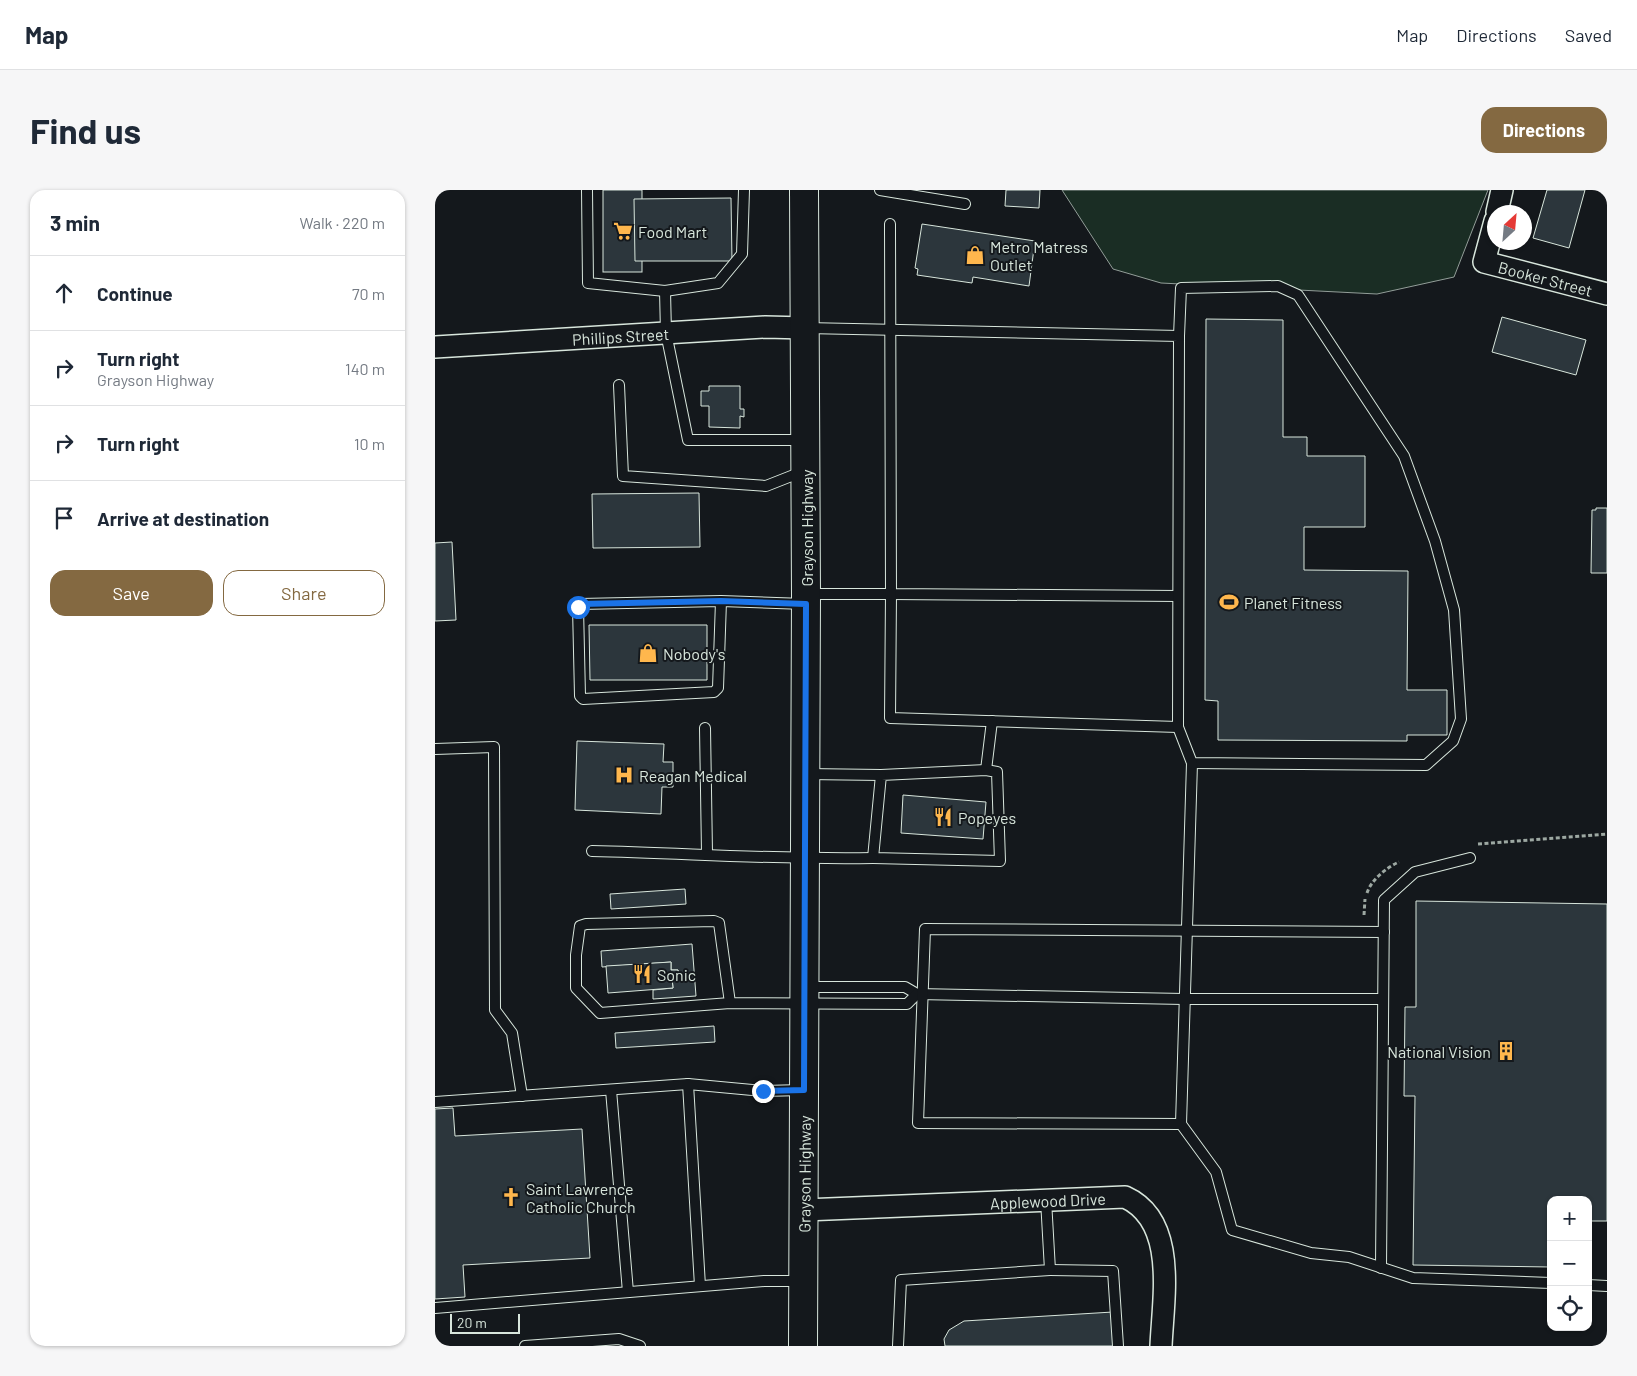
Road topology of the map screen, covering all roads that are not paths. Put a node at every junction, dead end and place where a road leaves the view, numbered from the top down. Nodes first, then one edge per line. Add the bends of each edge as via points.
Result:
1 (587, 190) edge
2 (744, 190) edge
3 (804, 190) edge
4 (880, 190) edge
5 (1502, 190) edge
6 (965, 204) dead end
7 (1499, 205) edge
8 (890, 224) dead end
9 (1487, 250) edge
10 (665, 291) junction
11 (1607, 294) edge
12 (806, 328) junction
13 (889, 331) junction
14 (666, 333) junction
15 (1179, 336) junction
16 (435, 347) edge
17 (619, 385) dead end
18 (806, 440) junction
19 (806, 470) junction
20 (891, 594) junction
21 (1178, 596) junction
22 (806, 599) junction
23 (721, 601) junction
24 (992, 722) junction
25 (1178, 727) junction
26 (705, 728) dead end
27 (435, 749) edge
28 (1192, 763) junction
29 (986, 770) junction
30 (804, 774) junction
31 (881, 775) junction
32 (593, 851) dead end
33 (707, 853) junction
34 (873, 858) junction
35 (1469, 858) dead end
36 (805, 859) junction
37 (1186, 930) junction
38 (1384, 932) junction
39 (919, 994) junction
40 (804, 996) junction
41 (1184, 999) junction
42 (1383, 999) junction
43 (730, 1003) junction
44 (688, 1084) junction
45 (611, 1090) junction
46 (804, 1090) junction
47 (523, 1096) junction
48 (435, 1102) edge
49 (1181, 1124) junction
50 (1046, 1200) junction
51 (804, 1210) junction
52 (1381, 1268) junction
53 (1051, 1270) junction
54 (803, 1281) junction
55 (1547, 1283) edge
56 (1592, 1285) edge
57 (701, 1286) junction
58 (1607, 1286) edge
59 (628, 1292) junction
60 (435, 1308) edge
61 (525, 1346) edge
62 (640, 1346) edge
63 (803, 1346) edge
64 (898, 1346) edge
65 (1118, 1346) edge
66 (1161, 1346) edge

1 - 10 lane via 588,283
2 - 10 lane via 743,254 718,283
3 - 12 main road, Grayson Highway
4 - 6 lane
5 - 7 street
8 - 13 lane
9 - 11 street, Booker Street via 1484,262
10 - 14 lane
12 - 13 lane
12 - 14 street, Phillips Street
12 - 18 main road, Grayson Highway
13 - 15 lane
13 - 20 lane
14 - 16 street, Phillips Street
14 - 18 lane via 688,440
15 - 21 lane
15 - 28 lane via 1181,288 1278,286 1298,295 1404,456 1435,541 1454,610 1461,719 1453,741 1426,765
17 - 19 lane via 623,476 766,486
18 - 19 main road, Grayson Highway
19 - 22 main road, Grayson Highway
20 - 21 lane
20 - 22 lane
20 - 24 lane via 890,718
21 - 25 lane
22 - 23 lane
22 - 30 main road, Grayson Highway
23 - 23 lane via 580,604 580,696 583,699 714,692 718,688
24 - 25 lane
24 - 29 lane
25 - 28 lane
26 - 33 lane
27 - 47 lane via 494,746 495,1010 512,1033
28 - 37 lane
29 - 31 lane
29 - 34 lane via 997,772 1000,861
30 - 31 lane
30 - 36 main road, Grayson Highway
31 - 34 lane
32 - 33 lane
33 - 36 lane
34 - 36 lane
35 - 38 lane via 1415,872 1384,900
36 - 40 main road, Grayson Highway
37 - 38 lane
37 - 39 lane via 925,929
37 - 41 lane
38 - 42 lane
39 - 40 lane via 905,987
39 - 40 lane via 907,1004
39 - 41 lane
39 - 49 lane via 918,1123
40 - 43 lane
40 - 46 main road, Grayson Highway
41 - 42 lane
41 - 49 lane
42 - 52 lane
43 - 43 lane via 719,923 580,926 576,988 601,1013
44 - 45 lane
44 - 46 lane via 763,1091
44 - 57 lane
45 - 47 lane
45 - 59 lane
46 - 51 main road, Grayson Highway
47 - 48 lane
49 - 52 lane via 1216,1172 1233,1230 1311,1253 1349,1258
50 - 51 street, Applewood Drive
50 - 53 lane
50 - 66 street, Applewood Drive via 1125,1197 1137,1202 1146,1212 1163,1246
51 - 54 main road, Grayson Highway
52 - 55 lane via 1413,1278
53 - 64 lane via 901,1280
53 - 65 lane via 1113,1271
54 - 57 lane
54 - 63 main road, Grayson Highway
56 - 58 lane
57 - 59 lane
59 - 60 lane
61 - 62 lane via 619,1339

